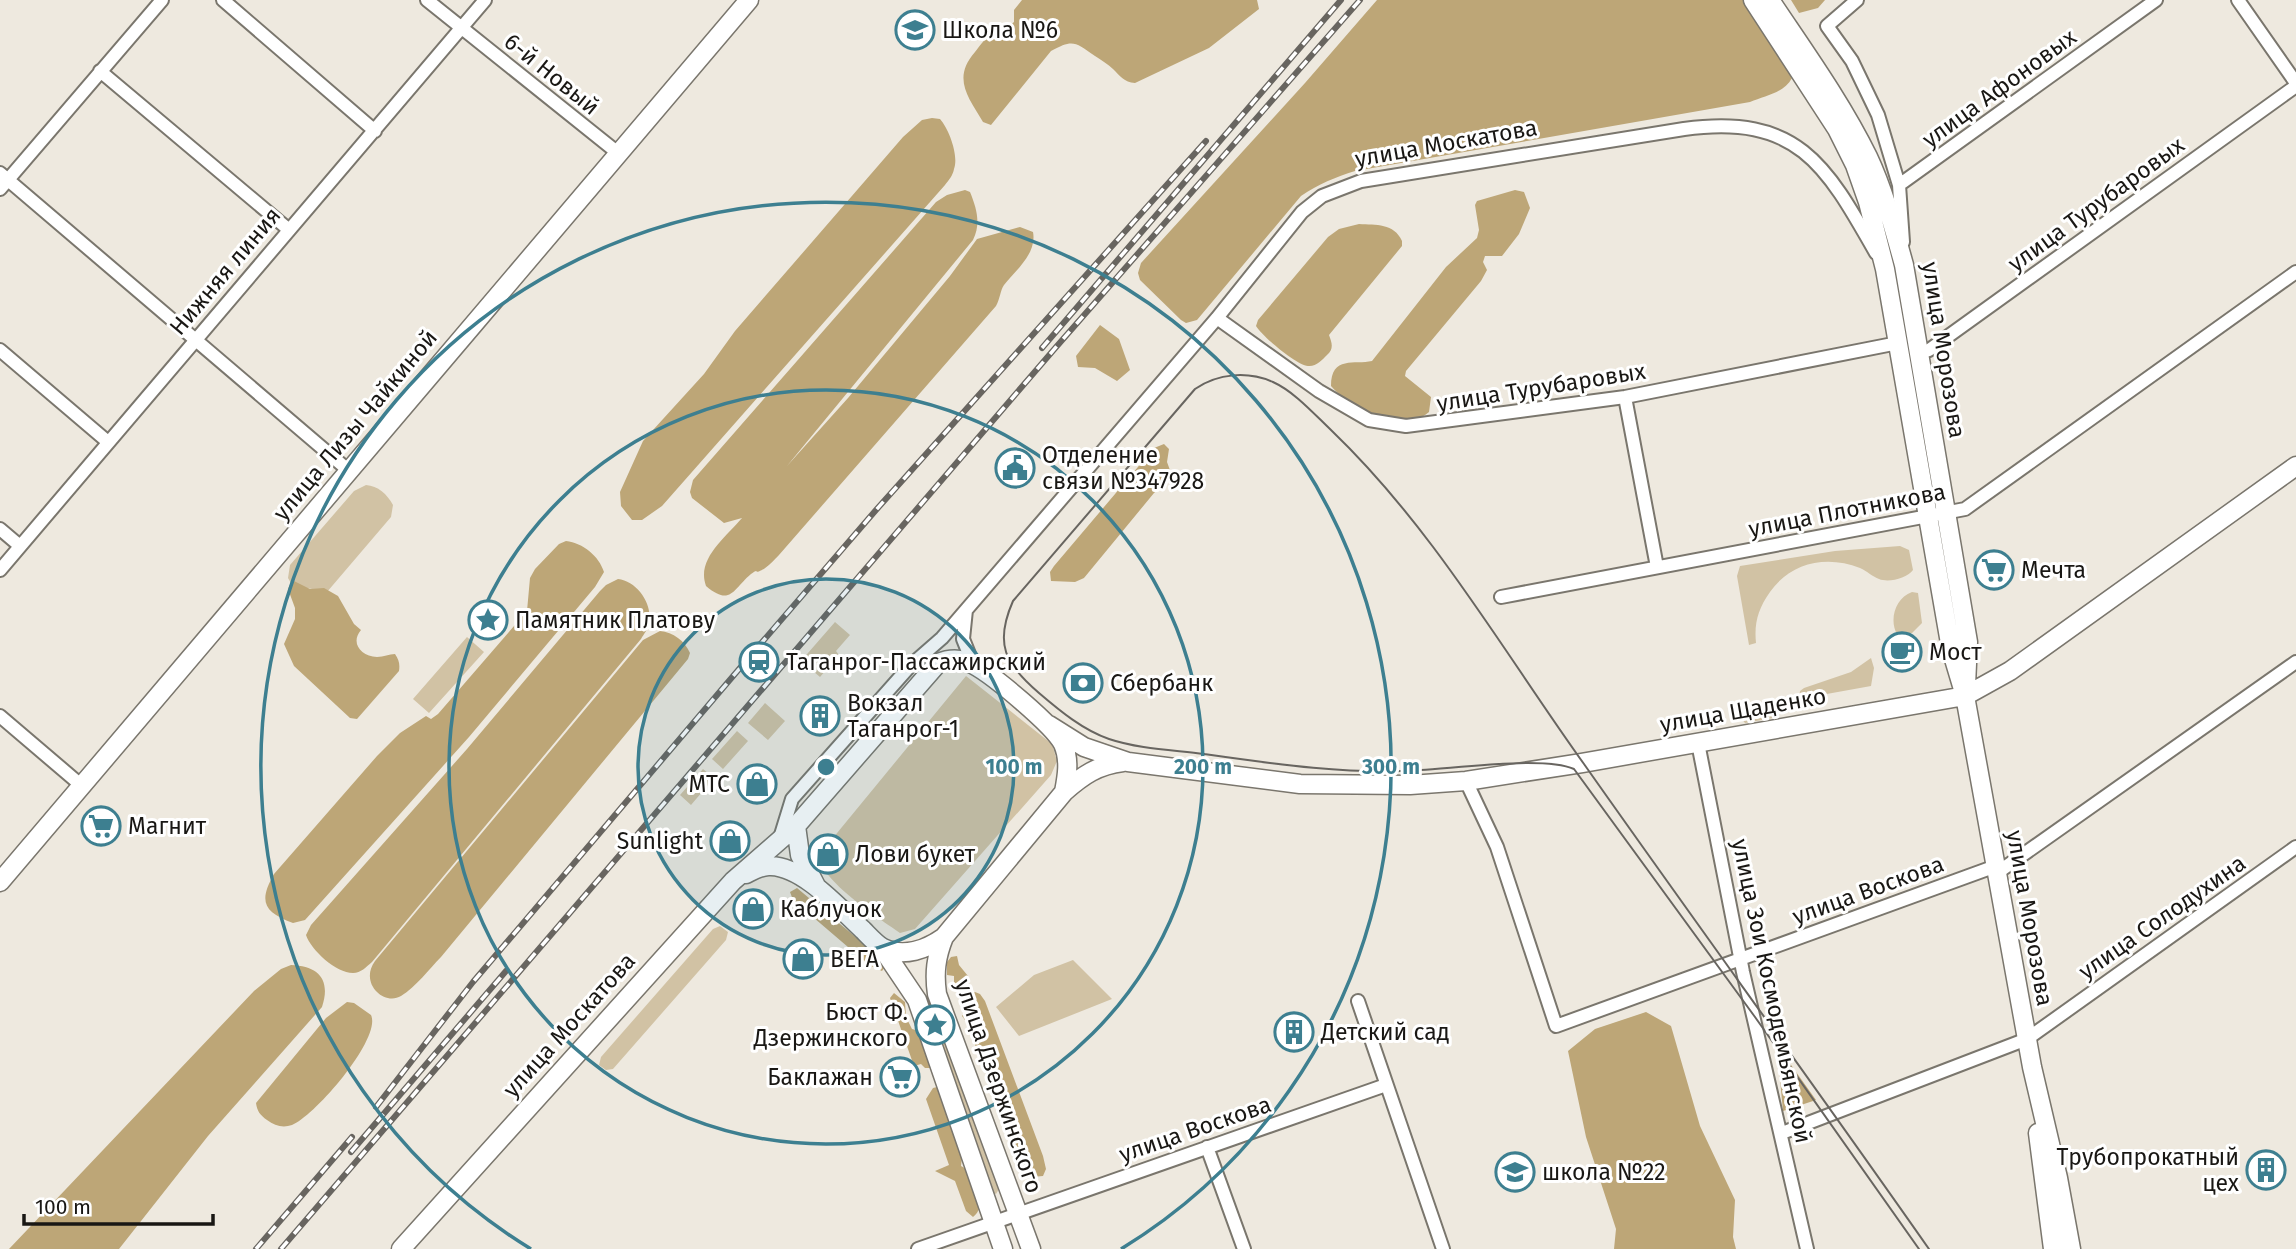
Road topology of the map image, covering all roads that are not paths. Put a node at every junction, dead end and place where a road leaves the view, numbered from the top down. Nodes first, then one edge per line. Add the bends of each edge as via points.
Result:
1 (162, 0) edge
2 (223, 0) edge
3 (427, 0) edge
4 (485, 0) edge
5 (748, 0) edge
6 (1754, 0) edge
7 (1770, 0) edge
8 (1857, 0) edge
9 (2157, 0) edge
10 (2238, 0) edge
11 (461, 28) junction
12 (100, 71) junction
13 (2296, 85) edge
14 (375, 131) junction
15 (618, 153) junction
16 (3, 180) edge
17 (1899, 185) junction
18 (288, 229) junction
19 (1905, 265) junction
20 (1885, 269) junction
21 (2296, 272) edge
22 (1217, 318) junction
23 (195, 339) junction
24 (1898, 343) junction
25 (0, 350) edge
26 (1919, 353) junction
27 (1625, 397) junction
28 (108, 442) junction
29 (2296, 466) edge
30 (348, 470) junction
31 (1945, 513) junction
32 (1927, 517) junction
33 (0, 529) edge
34 (20, 546) junction
35 (1657, 566) junction
36 (0, 570) edge
37 (1501, 597) dead end
38 (966, 609) junction
39 (942, 638) junction
40 (2296, 662) edge
41 (938, 663) junction
42 (973, 664) junction
43 (1965, 696) junction
44 (0, 716) edge
45 (1049, 725) junction
46 (1698, 743) junction
47 (1128, 761) junction
48 (1466, 782) junction
49 (82, 786) junction
50 (1064, 792) junction
51 (792, 799) junction
52 (796, 826) junction
53 (779, 839) junction
54 (2296, 847) edge
55 (1996, 869) junction
56 (733, 880) junction
57 (0, 883) edge
58 (816, 886) junction
59 (944, 937) junction
60 (882, 948) junction
61 (1741, 959) junction
62 (1358, 1001) dead end
63 (2027, 1039) junction
64 (2032, 1067) junction
65 (1386, 1085) junction
66 (1782, 1133) junction
67 (1207, 1147) junction
68 (1018, 1213) junction
69 (993, 1222) junction
70 (401, 1249) edge
71 (918, 1249) edge
72 (1003, 1249) edge
73 (1031, 1249) edge
74 (1244, 1249) edge
75 (1443, 1249) edge
76 (1807, 1249) edge
77 (2053, 1249) edge
78 (2071, 1249) edge

1 - 12 street
2 - 14 street
3 - 11 street, 6-й Новый
4 - 11 street, Нижняя линия
5 - 15 main road, улица Лизы Чайкиной
6 - 20 main road, улица Морозова via 1856,164
7 - 19 main road via 1863,148
8 - 17 street, улица Морозова via 1827,26 1852,61 1878,115
9 - 17 street, улица Афоновых
10 - 13 street
11 - 14 street, Нижняя линия
11 - 15 street, 6-й Новый
12 - 16 street
12 - 18 street
13 - 26 street, улица Турубаровых
14 - 18 street, Нижняя линия
15 - 30 main road, улица Лизы Чайкиной
16 - 23 street
17 - 19 street, улица Морозова
18 - 23 street, Нижняя линия
19 - 26 main road, улица Морозова
20 - 22 street, улица Москатова via 1842,194 1795,145 1764,130 1715,125 1341,187 1302,212
20 - 24 main road, улица Морозова
21 - 31 street, улица Плотникова via 1965,509
22 - 27 street, улица Турубаровых via 1319,391 1369,420 1389,425 1428,425
22 - 38 street, улица Москатова
23 - 28 street, Нижняя линия
23 - 30 street
24 - 27 street, улица Турубаровых
24 - 32 main road, улица Морозова
25 - 28 street
26 - 31 main road, улица Морозова
27 - 35 street
28 - 34 street, Нижняя линия
29 - 43 main road, улица Щаденко via 2010,671
30 - 49 main road, улица Лизы Чайкиной
31 - 32 street, улица Плотникова
31 - 43 main road, улица Морозова via 1968,642
32 - 35 street, улица Плотникова
32 - 43 main road, улица Морозова via 1951,649
33 - 34 street
34 - 36 street, Нижняя линия
35 - 37 street, улица Плотникова
38 - 39 street, улица Москатова
38 - 42 street via 963,639
39 - 41 street
39 - 51 street, улица Москатова via 910,666
40 - 55 street, улица Воскова
41 - 42 main road via 949,659
41 - 52 main road, улица Москатова
42 - 45 main road, улица Щаденко
43 - 46 main road, улица Щаденко
43 - 55 main road, улица Морозова
44 - 49 street
45 - 47 main road, улица Щаденко via 1084,747
45 - 50 main road via 1062,741 1068,765
46 - 48 main road, улица Щаденко
46 - 61 street, улица Зои Космодемьянской
47 - 48 main road, улица Щаденко via 1338,786
47 - 50 main road, улица Щаденко via 1091,771
48 - 61 street, улица Воскова via 1497,848 1556,1026
49 - 57 main road, улица Лизы Чайкиной
50 - 59 main road, улица Щаденко
51 - 52 street
51 - 53 street, улица Москатова
52 - 53 main road, улица Москатова
52 - 58 main road via 800,855
53 - 56 main road, улица Москатова
54 - 63 street, улица Солодухина
55 - 61 street, улица Воскова
55 - 63 main road, улица Морозова
56 - 58 main road via 775,866
56 - 70 main road, улица Москатова
58 - 60 main road
59 - 60 main road via 919,951
59 - 68 main road, улица Дзержинского via 935,968 937,994
60 - 69 main road via 917,1000
61 - 66 street, улица Зои Космодемьянской
62 - 65 street
63 - 64 main road, улица Морозова
63 - 66 street, улица Солодухина
64 - 77 main road, улица Морозова
64 - 78 main road, улица Морозова
65 - 67 street, улица Воскова
65 - 75 street
66 - 76 street, улица Зои Космодемьянской
67 - 68 street, улица Воскова
67 - 74 street
68 - 69 street, улица Воскова
68 - 73 main road, улица Дзержинского
69 - 71 street
69 - 72 main road

